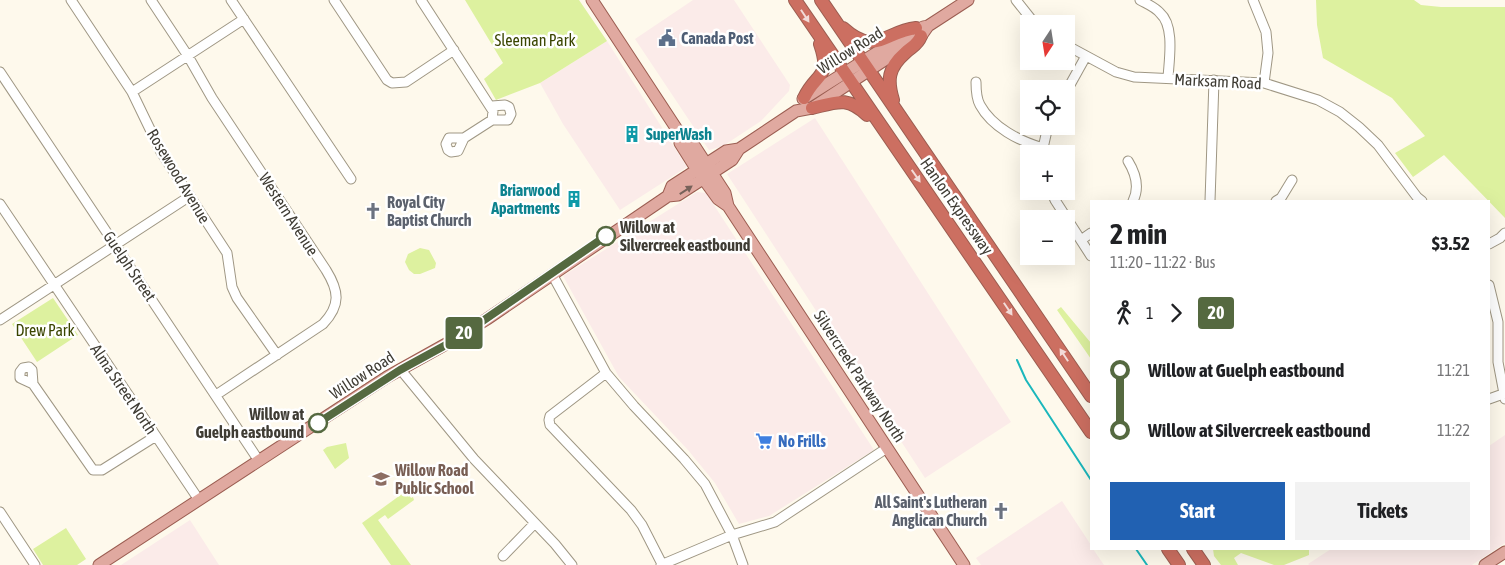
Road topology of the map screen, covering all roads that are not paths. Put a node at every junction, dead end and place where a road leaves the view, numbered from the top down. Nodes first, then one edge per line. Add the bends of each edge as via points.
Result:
1 (71, 0) edge
2 (151, 0) edge
3 (231, 0) edge
4 (334, 0) edge
5 (421, 0) edge
6 (592, 0) edge
7 (795, 0) edge
8 (821, 0) edge
9 (968, 0) edge
10 (1016, 0) edge
11 (1140, 0) edge
12 (1253, 0) edge
13 (1028, 15) edge
14 (244, 20) junction
15 (836, 21) junction
16 (922, 30) junction
17 (816, 32) junction
18 (1075, 49) edge
19 (454, 50) junction
20 (188, 56) junction
21 (1086, 56) junction
22 (865, 66) junction
23 (0, 72) edge
24 (848, 77) junction
25 (1168, 78) junction
26 (1073, 80) edge
27 (1214, 80) junction
28 (976, 82) dead end
29 (1264, 83) junction
30 (132, 92) junction
31 (808, 103) junction
32 (492, 106) junction
33 (895, 110) junction
34 (492, 120) junction
35 (888, 136) junction
36 (464, 138) dead end
37 (1030, 145) edge
38 (1128, 161) dead end
39 (705, 171) junction
40 (351, 179) dead end
41 (1292, 180) dead end
42 (190, 196) junction
43 (1055, 200) edge
44 (1133, 200) edge
45 (1210, 200) edge
46 (1278, 200) edge
47 (1417, 200) edge
48 (0, 204) edge
49 (1505, 233) edge
50 (1090, 234) edge
51 (1081, 240) junction
52 (1490, 243) edge
53 (115, 245) junction
54 (1090, 254) edge
55 (552, 274) junction
56 (54, 285) junction
57 (1490, 289) edge
58 (0, 320) edge
59 (277, 355) junction
60 (400, 370) junction
61 (606, 373) junction
62 (33, 384) dead end
63 (216, 395) junction
64 (1090, 395) edge
65 (1504, 396) edge
66 (1490, 399) edge
67 (1090, 431) edge
68 (156, 436) junction
69 (888, 448) junction
70 (259, 461) junction
71 (199, 500) junction
72 (0, 512) edge
73 (535, 523) junction
74 (732, 535) junction
75 (1169, 550) edge
76 (1194, 550) edge
77 (1505, 552) edge
78 (503, 556) dead end
79 (36, 565) edge
80 (101, 565) edge
81 (572, 565) edge
82 (662, 565) edge
83 (743, 565) edge
84 (964, 565) edge
85 (1179, 565) edge
86 (1204, 565) edge
87 (1485, 565) edge

1 - 30 street, Rosewood Avenue
2 - 20 street, Western Avenue
3 - 14 street
4 - 19 street via 392,83 406,82
5 - 19 street
6 - 39 main road, Silvercreek Parkway North via 678,131 688,136
7 -> 17 highway, Hanlon Expressway
8 - 15 highway, Hanlon Expressway
9 - 16 main road, Willow Road
10 - 13 street
11 - 25 street via 1165,18 1169,31
12 - 29 street via 1266,32 1268,53
14 - 20 street
14 - 40 street
15 - 16 highway via 852,35 868,42 880,41 906,29
15 - 22 highway, Hanlon Expressway
16 - 22 main road, Willow Road
16 - 33 highway via 918,44 905,53 890,74 889,89
17 - 24 highway, Hanlon Expressway
17 - 31 highway via 825,60 824,70
18 - 21 street, Marksam Road
19 - 32 street
20 - 30 street
20 - 59 street, Western Avenue via 212,98 334,282 335,306 329,318
21 - 25 street, Marksam Road via 1116,72 1134,77
21 - 26 street
22 - 24 main road, Willow Road
22 - 33 highway, Hanlon Expressway
23 - 53 street, Guelph Street
24 - 31 main road, Willow Road
24 - 35 highway, Hanlon Expressway
25 - 27 street, Marksam Road
27 - 29 street, Marksam Road
27 - 45 street
28 - 37 street via 980,105 1010,134
29 - 47 street, Marksam Road via 1318,100 1340,112 1378,145
30 - 42 street, Rosewood Avenue via 161,152
31 - 35 highway via 846,101 857,105
31 - 39 main road, Willow Road via 739,149 732,160
32 - 34 street
32 - 34 street via 505,105 512,114 508,120
64 -> 33 highway, Hanlon Expressway
34 - 36 street
35 -> 67 highway, Hanlon Expressway
38 - 44 street via 1136,173
39 - 55 main road, Willow Road via 678,195 668,196
39 - 69 main road, Silvercreek Parkway North via 725,193 728,206
41 - 46 street
42 - 53 street
42 - 59 street, Rosewood Avenue via 227,253 237,298
43 - 51 street
48 - 56 street, Alma Street North
49 - 52 street
50 - 51 street
51 - 54 street
53 - 56 street
53 - 63 street, Guelph Street
55 - 60 main road, Willow Road via 455,340
55 - 61 street
56 - 58 street
56 - 68 street, Alma Street North
57 - 65 street via 1498,322 1498,362
59 - 63 street, Western Avenue
60 - 70 main road, Willow Road
60 - 73 street via 474,459
61 - 74 street via 705,484
61 - 82 street via 550,416 550,425 631,510
62 - 68 street via 92,470 102,470
63 - 70 street, Guelph Street
65 - 66 street
68 - 71 street, Alma Street North
69 - 74 street via 774,522
69 - 84 main road, Silvercreek Parkway North
70 - 71 main road, Willow Road
71 - 80 main road, Willow Road
72 - 79 street
73 - 78 street
73 - 81 street
74 - 82 street
74 - 83 street
75 - 85 highway
76 - 86 highway
77 - 87 main road

